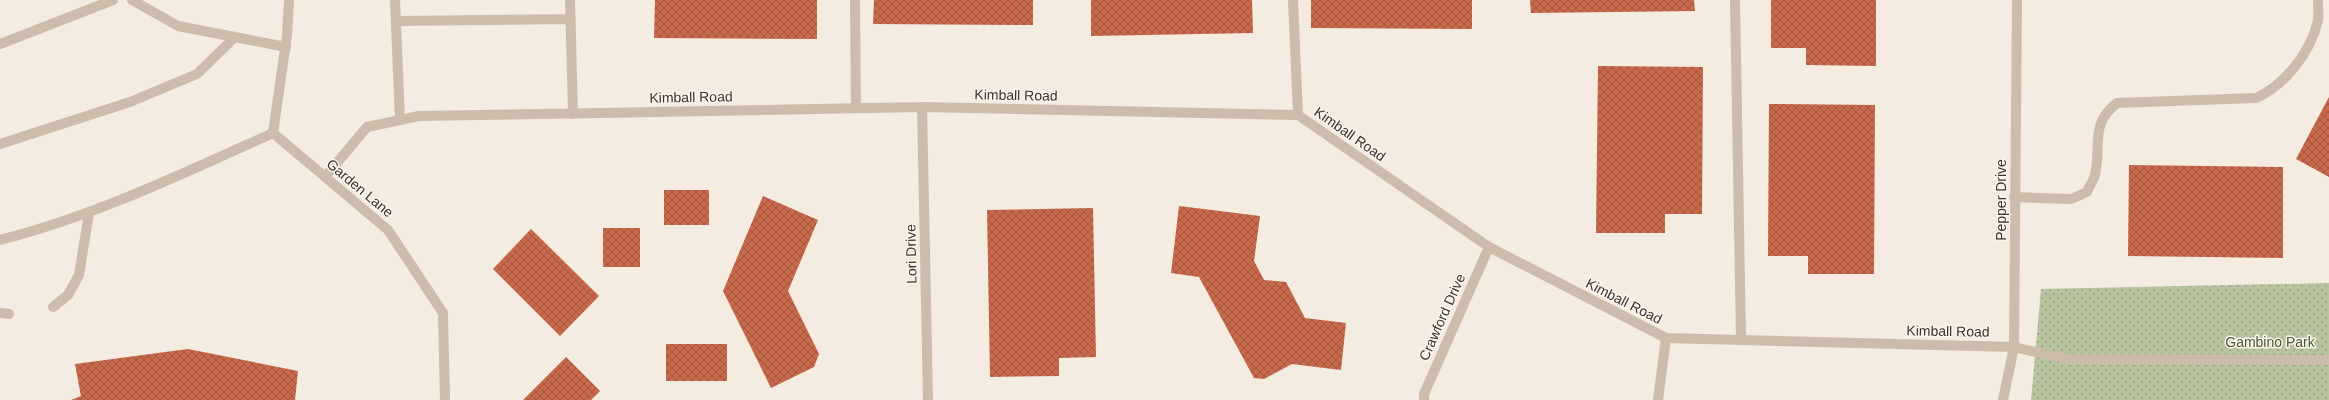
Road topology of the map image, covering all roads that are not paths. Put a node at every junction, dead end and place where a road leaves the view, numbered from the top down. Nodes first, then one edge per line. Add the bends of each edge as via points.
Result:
1 (113, 0) edge
2 (132, 0) edge
3 (289, 0) edge
4 (395, 0) edge
5 (570, 0) edge
6 (855, 0) edge
7 (1293, 0) edge
8 (1735, 0) edge
9 (2017, 0) edge
10 (2318, 0) edge
11 (571, 19) junction
12 (396, 21) junction
13 (235, 37) junction
14 (0, 44) edge
15 (286, 47) junction
16 (922, 107) junction
17 (856, 108) junction
18 (573, 114) junction
19 (1298, 114) junction
20 (400, 120) junction
21 (273, 133) junction
22 (0, 144) edge
23 (325, 176) junction
24 (2014, 197) junction
25 (89, 213) junction
26 (0, 240) edge
27 (1489, 247) junction
28 (53, 307) dead end
29 (1666, 338) junction
30 (1741, 340) junction
31 (2014, 347) junction
32 (2329, 360) edge
33 (445, 400) edge
34 (928, 400) edge
35 (1424, 400) edge
36 (1658, 400) edge
37 (2003, 400) edge

1 - 14 street
2 - 13 street via 178,26
3 - 15 street
4 - 12 street
5 - 11 street
6 - 17 street
7 - 19 street
8 - 30 street
9 - 24 street, Pepper Drive
10 - 24 street via 2318,21 2309,44 2297,64 2267,93 2256,98 2117,103 2101,120 2095,176 2087,192 2071,199
11 - 12 street
11 - 18 street
12 - 20 street
13 - 15 street
13 - 22 street via 197,74 130,102
15 - 21 street
16 - 17 street, Kimball Road
16 - 19 street, Kimball Road
16 - 34 street, Lori Drive
17 - 18 street, Kimball Road
18 - 20 street, Kimball Road via 419,116
19 - 27 street, Kimball Road
20 - 23 street, Kimball Road via 367,127
21 - 23 street, Garden Lane
21 - 25 street
23 - 33 street, Garden Lane via 388,230 443,312
24 - 31 street, Pepper Drive
25 - 26 street
25 - 28 street via 80,275 68,295
27 - 29 street, Kimball Road
27 - 35 street, Crawford Drive via 1424,394
29 - 30 street, Kimball Road
29 - 36 street
30 - 31 street, Kimball Road
31 - 32 street, Kimball Road via 2066,359
31 - 37 street, Pepper Drive

